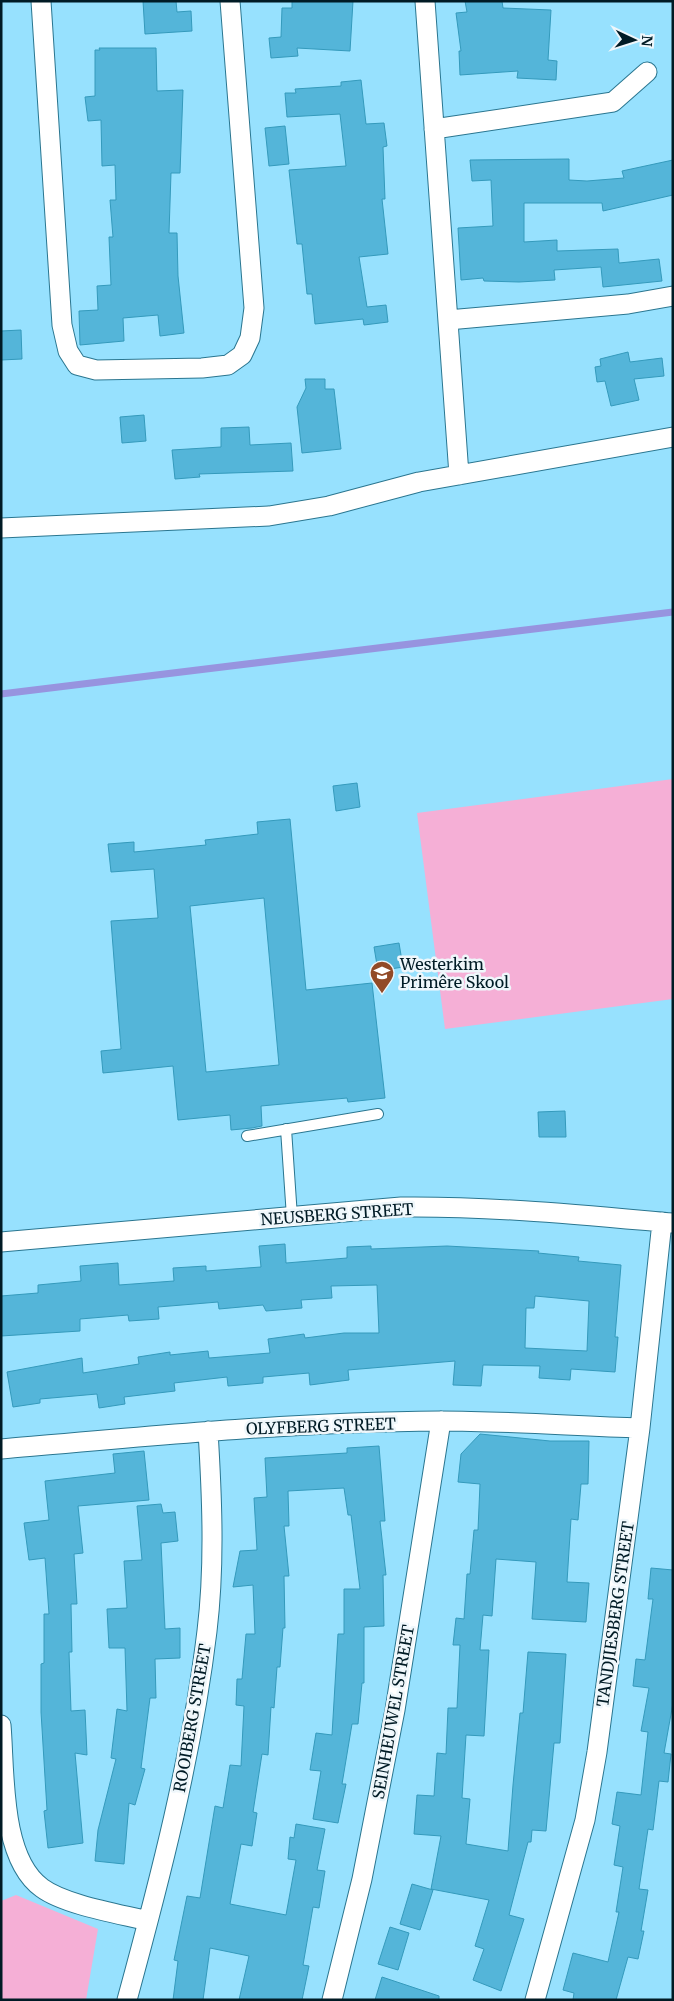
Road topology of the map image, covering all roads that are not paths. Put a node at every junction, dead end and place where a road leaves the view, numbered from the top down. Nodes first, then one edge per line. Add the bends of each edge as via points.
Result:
1 (41, 1) edge
2 (230, 1) edge
3 (425, 1) edge
4 (647, 72) dead end
5 (434, 129) junction
6 (673, 296) edge
7 (448, 320) junction
8 (673, 437) edge
9 (459, 475) junction
10 (1, 528) edge
11 (378, 1114) dead end
12 (286, 1129) junction
13 (247, 1136) dead end
14 (292, 1217) junction
15 (668, 1223) edge
16 (1, 1242) edge
17 (441, 1421) junction
18 (640, 1428) junction
19 (208, 1431) junction
20 (1, 1449) edge
21 (1, 1725) edge
22 (148, 1922) junction
23 (127, 2000) edge
24 (332, 2000) edge
25 (536, 2000) edge

1 - 2 street via 62,325 68,351 77,365 96,370 202,368 228,364 242,356 250,338 254,308
3 - 5 street
4 - 5 street via 612,102
5 - 7 street
6 - 7 street via 628,304
7 - 9 street
8 - 9 street
9 - 10 street via 329,506 270,516
11 - 12 lane
12 - 13 lane
12 - 14 lane
14 - 15 street, NEUSBERG STREET via 401,1207 464,1206
14 - 16 street, NEUSBERG STREET
15 - 18 street, TANDJIESBERG STREET
17 - 18 street, OLYFBERG STREET
17 - 19 street, OLYFBERG STREET
17 - 24 street, SEINHEUWEL STREET via 395,1710 362,1879
18 - 25 street, TANDJIESBERG STREET via 585,1820
19 - 20 street, OLYFBERG STREET
19 - 22 street, ROOIBERG STREET via 212,1500 207,1630 174,1815
21 - 22 street via 10,1831 27,1872 42,1888 67,1899
22 - 23 street, ROOIBERG STREET

